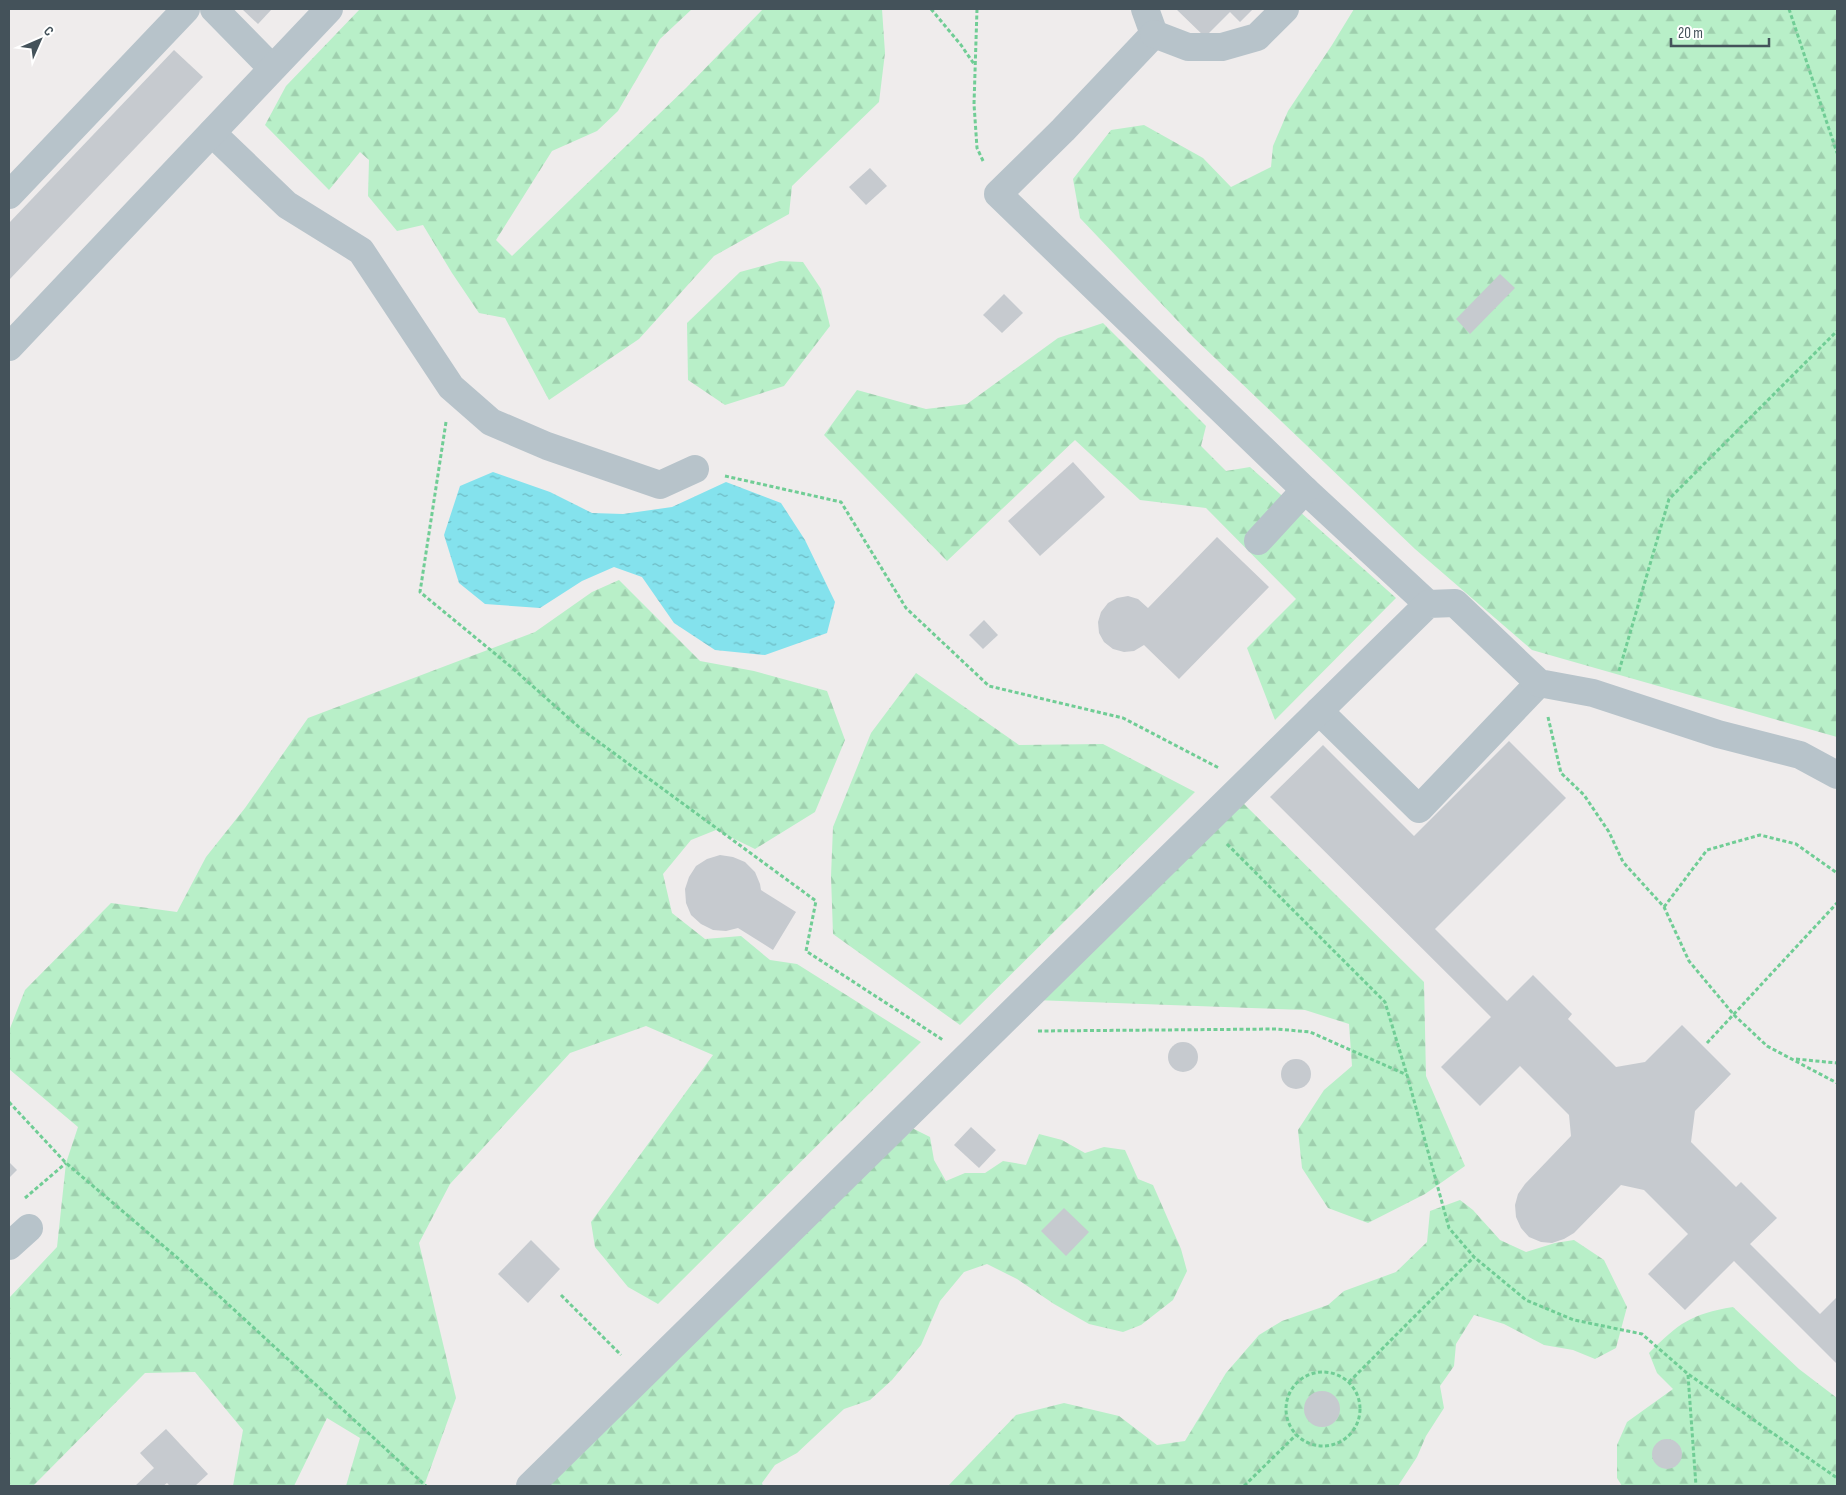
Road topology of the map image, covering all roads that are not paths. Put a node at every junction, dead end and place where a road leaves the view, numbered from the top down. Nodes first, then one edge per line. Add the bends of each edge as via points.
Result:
1 (186, 9) edge
2 (214, 9) edge
3 (329, 9) edge
4 (1285, 9) edge
5 (1150, 21) edge
6 (272, 68) junction
7 (212, 134) junction
8 (9, 195) edge
9 (9, 346) edge
10 (695, 469) road end
11 (1305, 490) junction
12 (1258, 541) dead end
13 (1428, 604) junction
14 (1539, 683) junction
15 (1319, 712) junction
16 (1837, 775) edge
17 (29, 1228) dead end
18 (9, 1246) edge
19 (530, 1486) edge

1 - 8 lane
2 - 6 lane
3 - 6 lane
4 - 5 lane via 1257,37 1222,47 1188,46
5 - 11 lane via 1063,130 998,194
6 - 7 lane
7 - 9 lane
7 - 10 lane via 288,205 361,251 451,387 491,422 547,446 660,485
11 - 12 lane
11 - 13 lane
13 - 14 lane via 1455,603
13 - 15 lane
14 - 15 lane via 1419,809
14 - 16 lane via 1593,693 1718,734 1800,755
15 - 19 lane
17 - 18 lane

